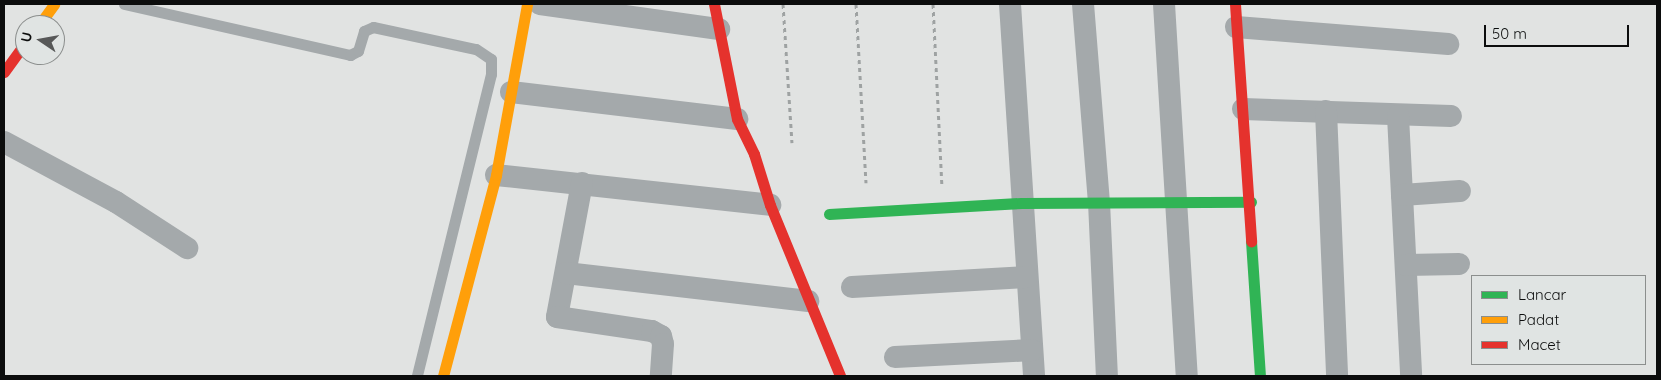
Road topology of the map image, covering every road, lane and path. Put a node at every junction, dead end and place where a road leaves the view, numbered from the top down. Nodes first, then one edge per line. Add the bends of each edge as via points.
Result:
1 (54, 4) edge
2 (124, 4) edge
3 (527, 4) edge
4 (540, 4) edge
5 (714, 4) edge
6 (783, 4) edge
7 (856, 4) edge
8 (933, 4) edge
9 (1010, 4) edge
10 (1083, 4) edge
11 (1164, 4) edge
12 (1235, 4) edge
13 (46, 15) edge
14 (1236, 28) junction
15 (719, 29) junction
16 (1448, 44) dead end
17 (15, 57) edge
18 (4, 72) edge
19 (511, 92) junction
20 (1243, 108) junction
21 (1326, 111) junction
22 (1398, 116) junction
23 (1451, 116) dead end
24 (737, 119) junction
25 (4, 142) edge
26 (792, 143) dead end
27 (496, 175) junction
28 (866, 183) dead end
29 (582, 184) junction
30 (1460, 191) dead end
31 (1402, 195) junction
32 (943, 196) dead end
33 (1099, 202) junction
34 (1251, 202) junction
35 (1022, 203) junction
36 (1176, 203) junction
37 (770, 205) junction
38 (829, 214) dead end
39 (187, 248) dead end
40 (1459, 264) dead end
41 (1406, 265) junction
42 (566, 273) junction
43 (1027, 277) junction
44 (852, 287) dead end
45 (808, 300) junction
46 (1032, 350) junction
47 (895, 357) dead end
48 (832, 373) edge
49 (417, 376) edge
50 (442, 376) edge
51 (661, 376) edge
52 (1034, 376) edge
53 (1107, 376) edge
54 (1187, 376) edge
55 (1260, 376) edge
56 (1337, 376) edge
57 (1411, 376) edge

1 - 13 street
2 - 49 lane via 350,55 358,51 364,32 373,27 476,49 491,58 486,93
3 - 19 street
4 - 15 street
5 - 15 street
6 - 26 path
7 - 28 path
8 - 32 path
9 - 35 street
10 - 33 street
11 - 36 street
12 - 14 street
14 - 16 street
14 - 20 street
15 - 24 street
17 - 18 street
19 - 24 street
19 - 27 street
20 - 21 street
20 - 34 street
21 - 22 street
21 - 56 street
22 - 23 street
22 - 31 street
24 - 37 street via 754,154
25 - 39 street via 116,202
27 - 29 street
27 - 50 street
29 - 37 street
29 - 42 street
30 - 31 street
31 - 41 street
33 - 35 street
33 - 36 street
33 - 53 street
34 - 36 street
34 - 55 street
35 - 38 street
35 - 43 street
36 - 54 street
37 - 45 street
40 - 41 street
41 - 57 street
42 - 45 street
42 - 51 street via 557,317 652,331 661,336
43 - 44 street
43 - 46 street
45 - 48 street
46 - 47 street
46 - 52 street

